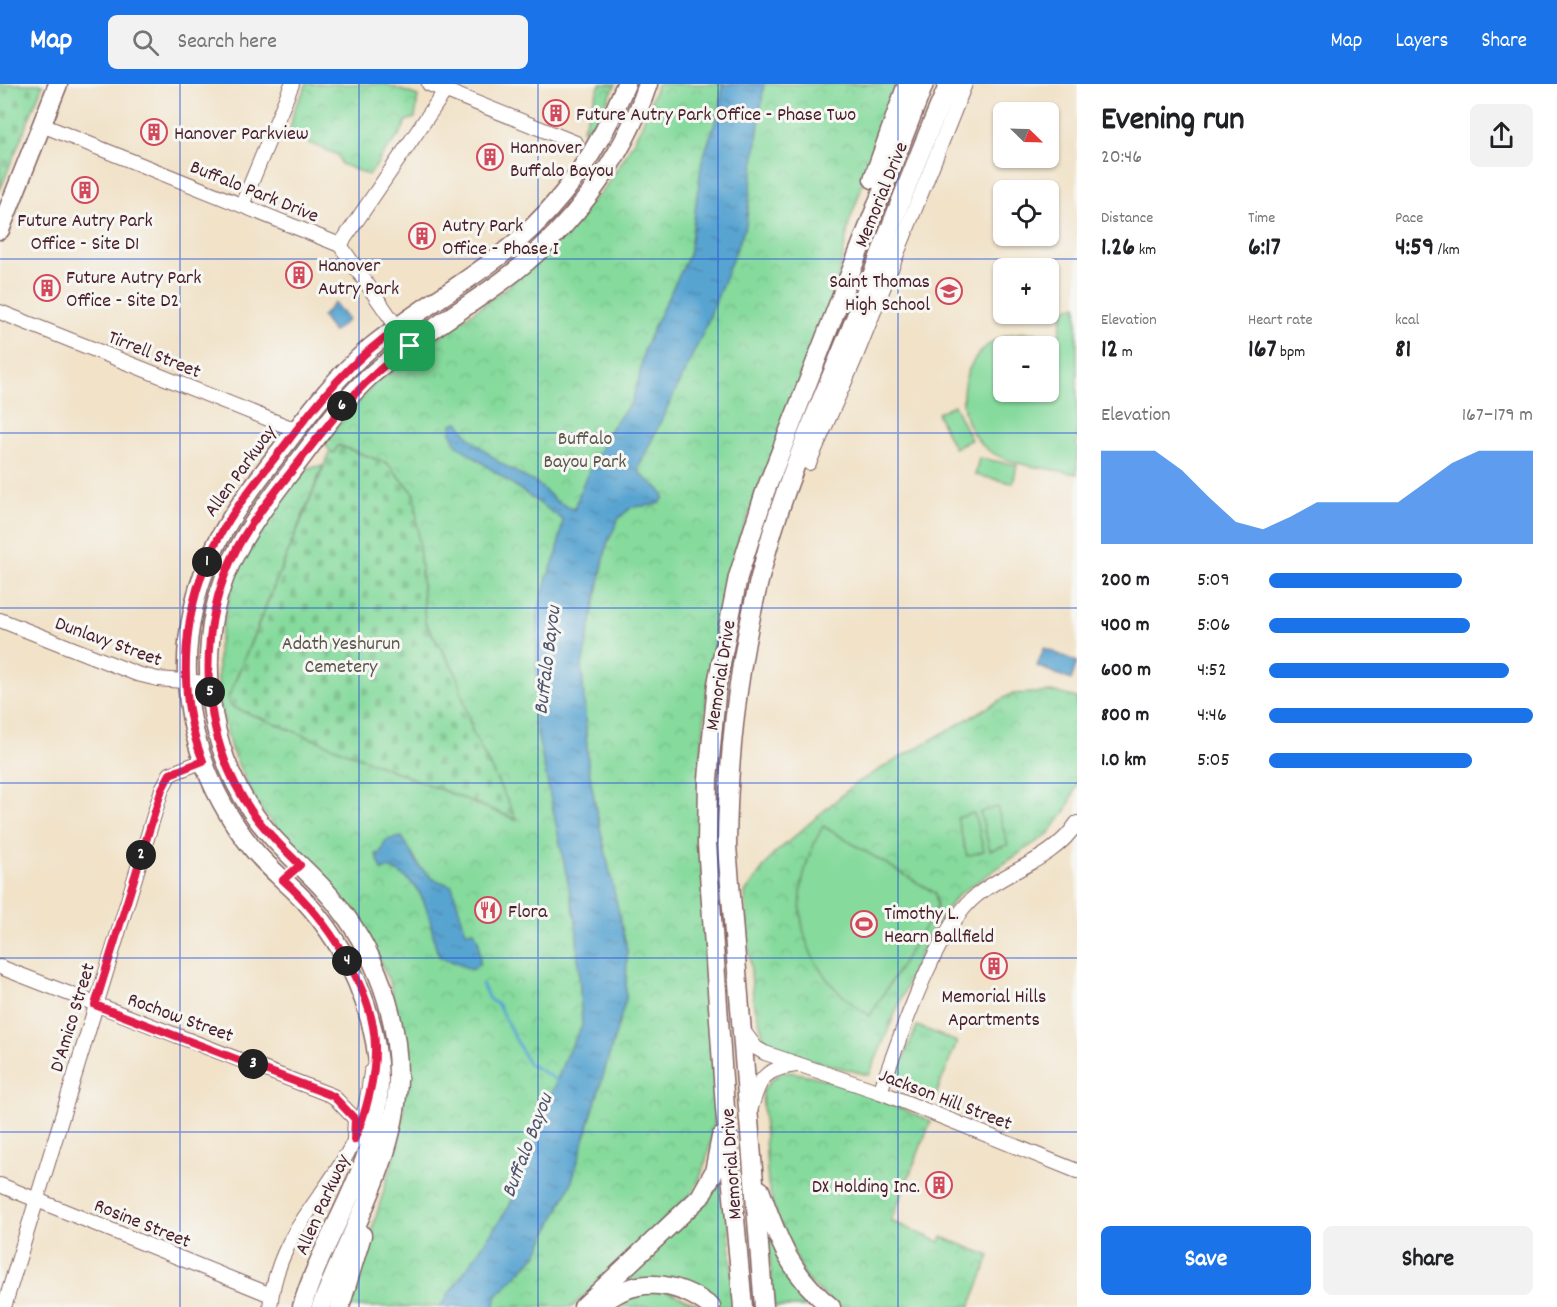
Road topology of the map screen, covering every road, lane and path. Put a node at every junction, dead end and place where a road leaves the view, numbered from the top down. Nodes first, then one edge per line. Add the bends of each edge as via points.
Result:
1 (58, 84) edge
2 (292, 84) edge
3 (429, 84) edge
4 (626, 84) edge
5 (648, 84) edge
6 (907, 84) edge
7 (924, 84) edge
8 (949, 84) edge
9 (965, 84) edge
10 (445, 91) junction
11 (42, 125) junction
12 (601, 138) junction
13 (576, 143) junction
14 (574, 179) junction
15 (242, 206) junction
16 (0, 230) edge
17 (340, 245) junction
18 (846, 279) junction
19 (0, 312) edge
20 (398, 328) junction
21 (410, 346) junction
22 (296, 430) junction
23 (809, 463) joint
24 (254, 520) junction
25 (765, 558) junction
26 (0, 620) edge
27 (186, 682) junction
28 (208, 682) junction
29 (203, 761) junction
30 (1077, 824) edge
31 (300, 865) junction
32 (283, 880) junction
33 (0, 967) edge
34 (95, 1005) junction
35 (741, 1028) junction
36 (375, 1046) junction
37 (799, 1065) junction
38 (880, 1092) junction
39 (725, 1108) junction
40 (750, 1113) junction
41 (354, 1140) junction
42 (388, 1144) junction
43 (1077, 1170) edge
44 (753, 1172) junction
45 (0, 1185) edge
46 (37, 1200) junction
47 (270, 1301) edge
48 (4, 1307) edge
49 (302, 1307) edge
50 (321, 1307) edge
51 (340, 1307) edge
52 (583, 1307) edge
53 (599, 1307) edge
54 (711, 1307) edge
55 (743, 1307) edge
56 (764, 1307) edge
57 (831, 1307) edge

1 - 11 main road
2 - 15 street
3 - 10 street
4 - 12 main road, Allen Parkway
5 - 21 main road, Allen Parkway via 616,156 574,212 529,260
6 - 18 main road via 850,251
7 - 18 main road, Memorial Drive
8 - 25 main road, Memorial Drive via 800,457
9 - 23 street
10 - 13 street
10 - 17 street
11 - 15 street, Buffalo Park Drive
11 - 16 main road
12 - 13 street
12 - 14 main road, Allen Parkway
13 - 14 street via 579,159
14 - 20 main road, Allen Parkway via 512,246
15 - 17 street, Buffalo Park Drive
17 - 20 street
18 - 39 main road, Memorial Drive via 750,535 726,628 717,684 708,779 707,844
19 - 22 street, Tirrell Street
20 - 21 street
20 - 22 main road, Allen Parkway via 369,349 333,384
21 - 24 main road, Allen Parkway via 348,399
22 - 24 main road via 295,448 270,480
22 - 27 main road, Allen Parkway via 236,508 204,567 188,634
23 - 25 main road
24 - 28 main road, Allen Parkway via 224,577 209,640
25 - 35 main road, Memorial Drive via 743,652 728,789 727,846
26 - 27 street, Dunlavy Street via 137,674
27 - 28 street, Dunlavy Street
27 - 29 main road, Allen Parkway via 194,736
28 - 31 main road, Allen Parkway via 216,729 235,781 257,819
29 - 32 main road, Allen Parkway via 233,821
29 - 34 street, D'Amico Street via 170,774 162,789
30 - 38 street via 1068,837 1039,861 977,895 948,930
31 - 32 main road
31 - 42 main road, Allen Parkway via 340,909 359,937 383,988 396,1047 398,1078
32 - 36 main road, Allen Parkway via 323,922 351,968 362,992
33 - 34 street, Rochow Street
34 - 41 street, Rochow Street via 333,1096 355,1119
34 - 46 street, D'Amico Street
35 - 37 street, Jackson Hill Street via 756,1048
35 - 40 main road, Memorial Drive
36 - 41 street via 366,1108
36 - 49 main road, Allen Parkway via 379,1078 374,1130 364,1166
37 - 38 street, Jackson Hill Street
37 - 40 street via 780,1067 766,1074 759,1083
38 - 43 street, Jackson Hill Street
39 - 52 main road via 714,1172 700,1197
39 - 55 main road, Memorial Drive
40 - 44 main road, Memorial Drive
41 - 47 street via 292,1235
42 - 50 main road, Allen Parkway
42 - 51 main road
44 - 56 main road, Memorial Drive
44 - 57 main road via 787,1258 806,1285
45 - 46 street, Rosine Street
46 - 47 street, Rosine Street
46 - 48 street, D'Amico Street
53 - 54 main road via 625,1290 654,1284 686,1291

